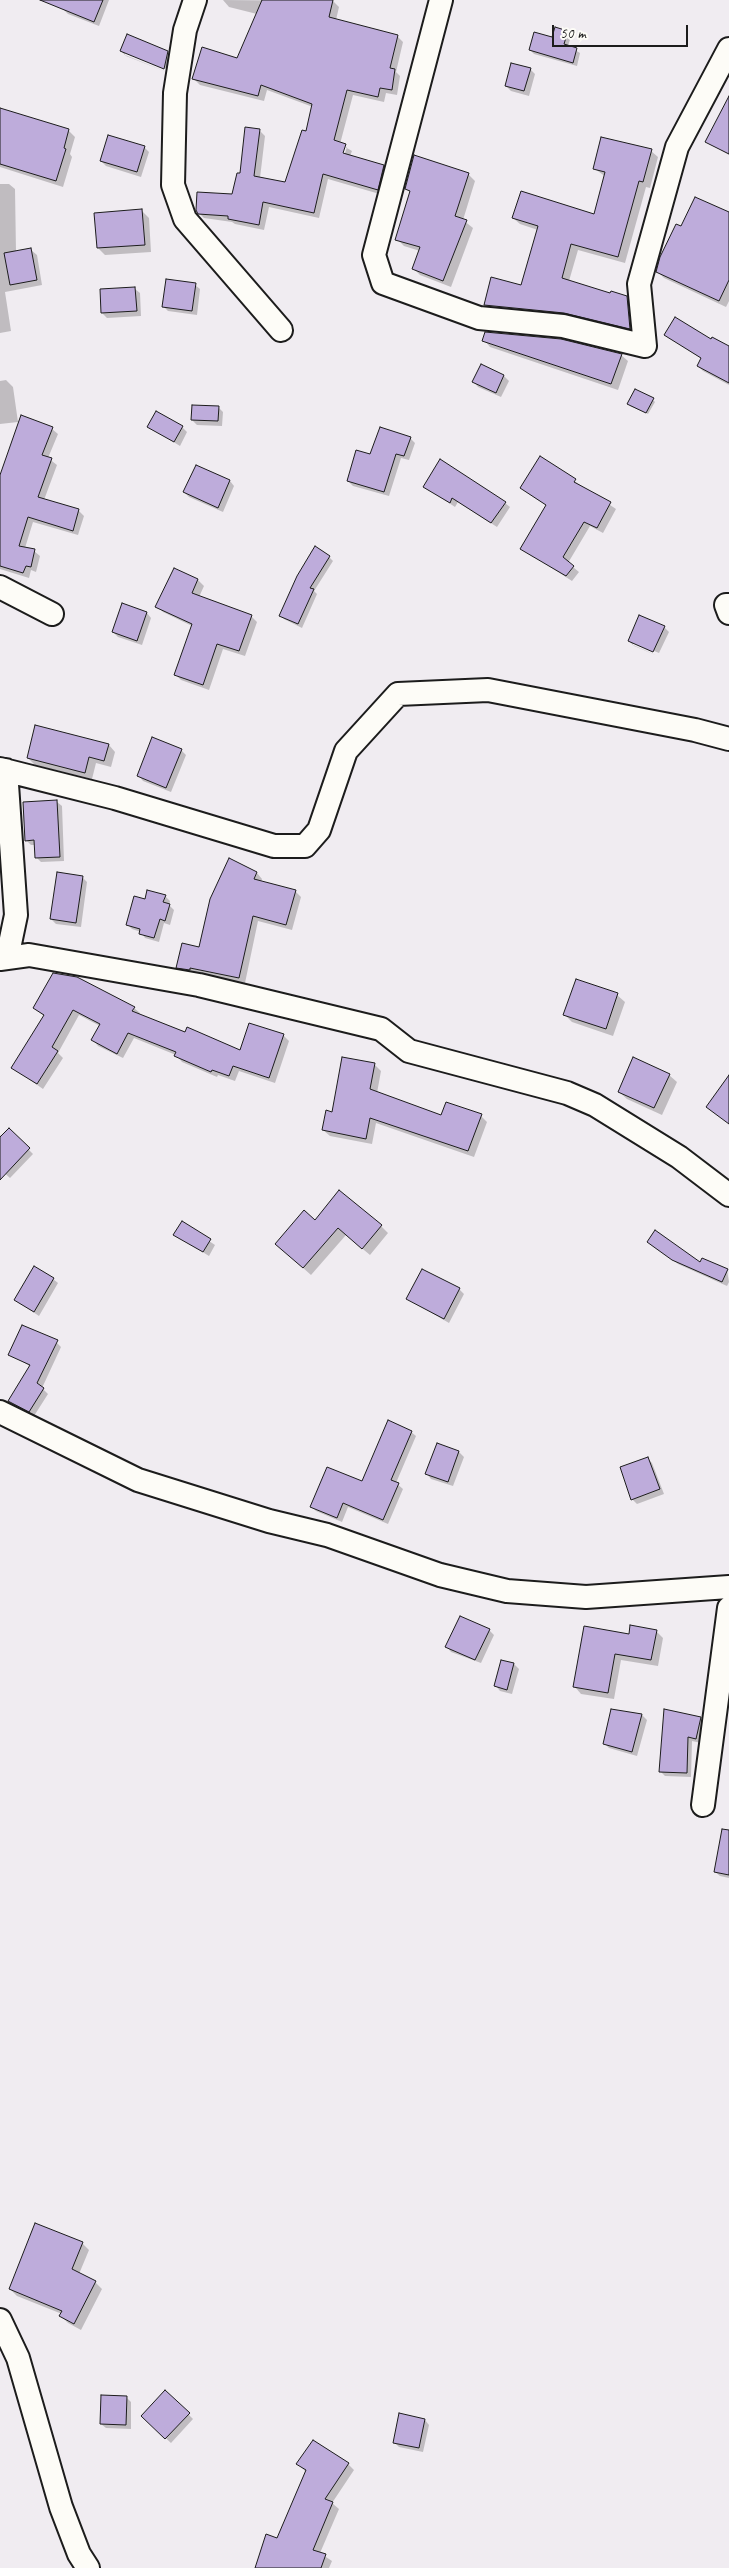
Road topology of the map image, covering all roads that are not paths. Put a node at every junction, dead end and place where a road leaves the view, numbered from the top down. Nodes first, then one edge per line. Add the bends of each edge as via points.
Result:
1 (195, 0) edge
2 (441, 0) edge
3 (729, 49) edge
4 (281, 330) dead end
5 (0, 587) edge
6 (729, 605) edge
7 (729, 612) edge
8 (52, 614) dead end
9 (729, 739) edge
10 (3, 770) edge
11 (4, 959) edge
12 (729, 1195) edge
13 (0, 1412) edge
14 (729, 1587) edge
15 (729, 1608) edge
16 (703, 1805) dead end
17 (0, 2320) edge
18 (88, 2568) edge

1 - 4 street via 185,30 175,92 173,185 185,219
2 - 3 street via 374,255 384,283 479,318 562,326 645,346 639,284 677,147
5 - 8 street
6 - 7 street via 726,604
9 - 10 street via 488,690 398,694 346,751 319,830 305,846 274,846 115,798
10 - 11 street via 16,915
11 - 12 street via 29,955 199,985 381,1029 409,1051 567,1093 594,1105 679,1157
13 - 14 street via 138,1480 269,1521 327,1535 440,1575 507,1591 586,1597
15 - 16 street
17 - 18 street via 18,2358 61,2507

